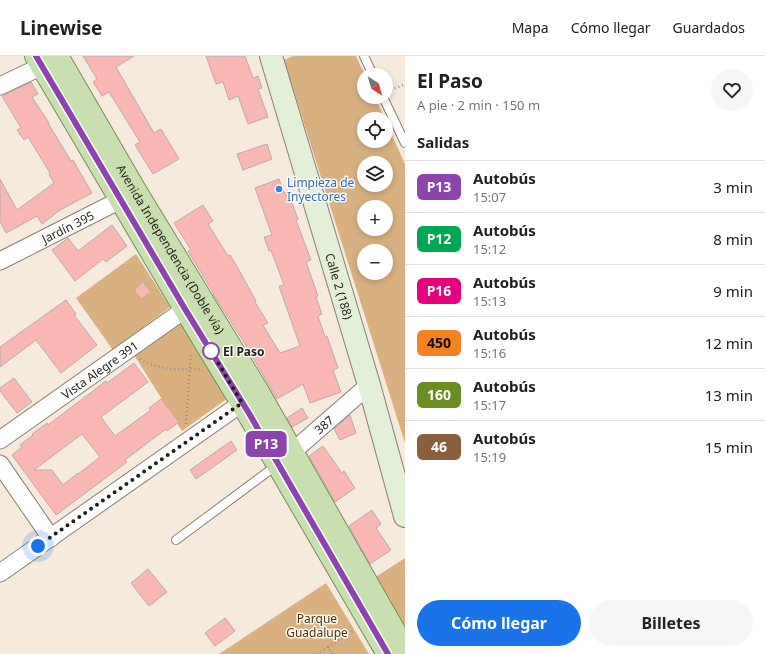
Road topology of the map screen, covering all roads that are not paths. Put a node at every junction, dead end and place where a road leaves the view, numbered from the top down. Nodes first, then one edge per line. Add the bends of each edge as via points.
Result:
1 (364, 56) edge
2 (275, 57) edge
3 (51, 58) edge
4 (370, 68) edge
5 (0, 86) edge
6 (386, 104) edge
7 (405, 143) edge
8 (129, 196) junction
9 (0, 261) edge
10 (193, 304) junction
11 (369, 385) junction
12 (250, 397) junction
13 (0, 440) edge
14 (285, 458) junction
15 (0, 464) edge
16 (405, 516) edge
17 (51, 538) junction
18 (176, 540) dead end
19 (0, 573) edge
20 (405, 650) edge
21 (388, 654) edge

1 - 4 lane
2 - 11 main road, Calle 2 (188)
3 - 5 street
3 - 8 main road, Avenida Independencia (Doble vía)
6 - 7 lane
8 - 9 street, Jardín 395
8 - 10 main road, Avenida Independencia (Doble vía)
10 - 12 main road, Avenida Independencia (Doble vía)
10 - 12 main road, Avenida Independencia (Doble vía) via 223,370
10 - 13 street, Vista Alegre 391
11 - 14 street, 387
11 - 16 main road, Calle 2 (188)
12 - 14 main road, Avenida Independencia (Doble vía)
12 - 17 street
14 - 18 lane
14 - 20 main road, Avenida Independencia (Doble vía) via 356,566
14 - 21 main road, Avenida Independencia (Doble vía)
15 - 17 street
17 - 19 street

